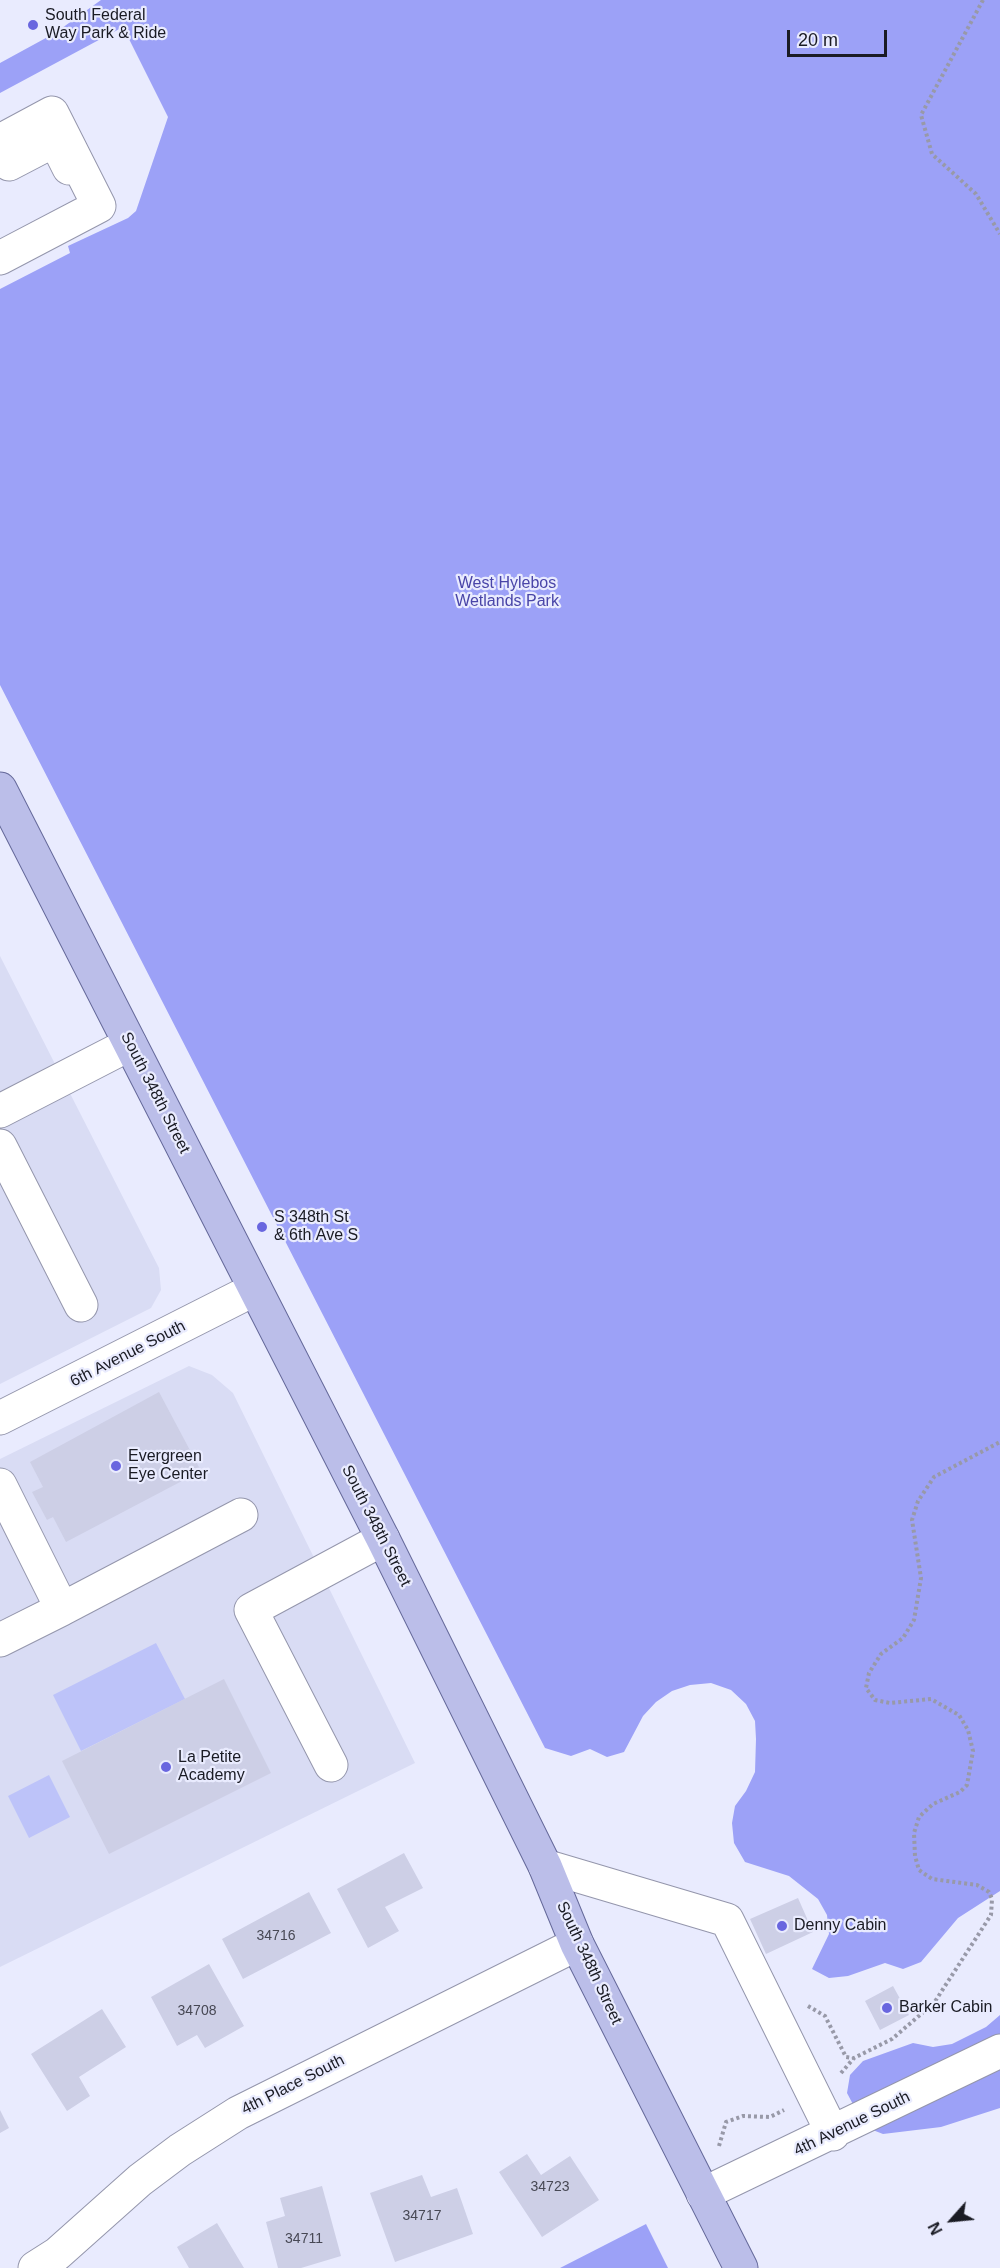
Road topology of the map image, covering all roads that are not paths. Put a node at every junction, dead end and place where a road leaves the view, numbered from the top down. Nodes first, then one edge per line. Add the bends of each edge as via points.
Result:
1 (5, 152) edge
2 (0, 237) edge
3 (0, 258) edge
4 (0, 789) edge
5 (130, 1044) junction
6 (0, 1111) edge
7 (0, 1146) edge
8 (255, 1289) junction
9 (81, 1305) dead end
10 (0, 1418) edge
11 (0, 1485) edge
12 (241, 1515) dead end
13 (9, 1525) edge
14 (383, 1539) junction
15 (62, 1609) junction
16 (0, 1640) edge
17 (331, 1765) dead end
18 (545, 1866) junction
19 (577, 1944) junction
20 (1000, 2051) edge
21 (833, 2134) junction
22 (703, 2194) junction
23 (34, 2268) edge
24 (741, 2268) edge

1 - 2 street via 55,140 84,196
1 - 3 street via 52,113 99,206
4 - 5 main road, South 348th Street
5 - 6 street
5 - 8 main road, South 348th Street
7 - 9 street
8 - 10 street, 6th Avenue South
8 - 14 main road, South 348th Street
11 - 13 street
12 - 15 street
13 - 15 street
14 - 17 street via 251,1610
14 - 18 main road, South 348th Street
15 - 16 street
18 - 19 main road, South 348th Street
18 - 21 street via 727,1920
19 - 22 main road, South 348th Street
19 - 23 street, 4th Place South via 238,2114 164,2162 57,2254
20 - 21 street, 4th Avenue South
21 - 22 street, 4th Avenue South
22 - 24 main road, South 348th Street

